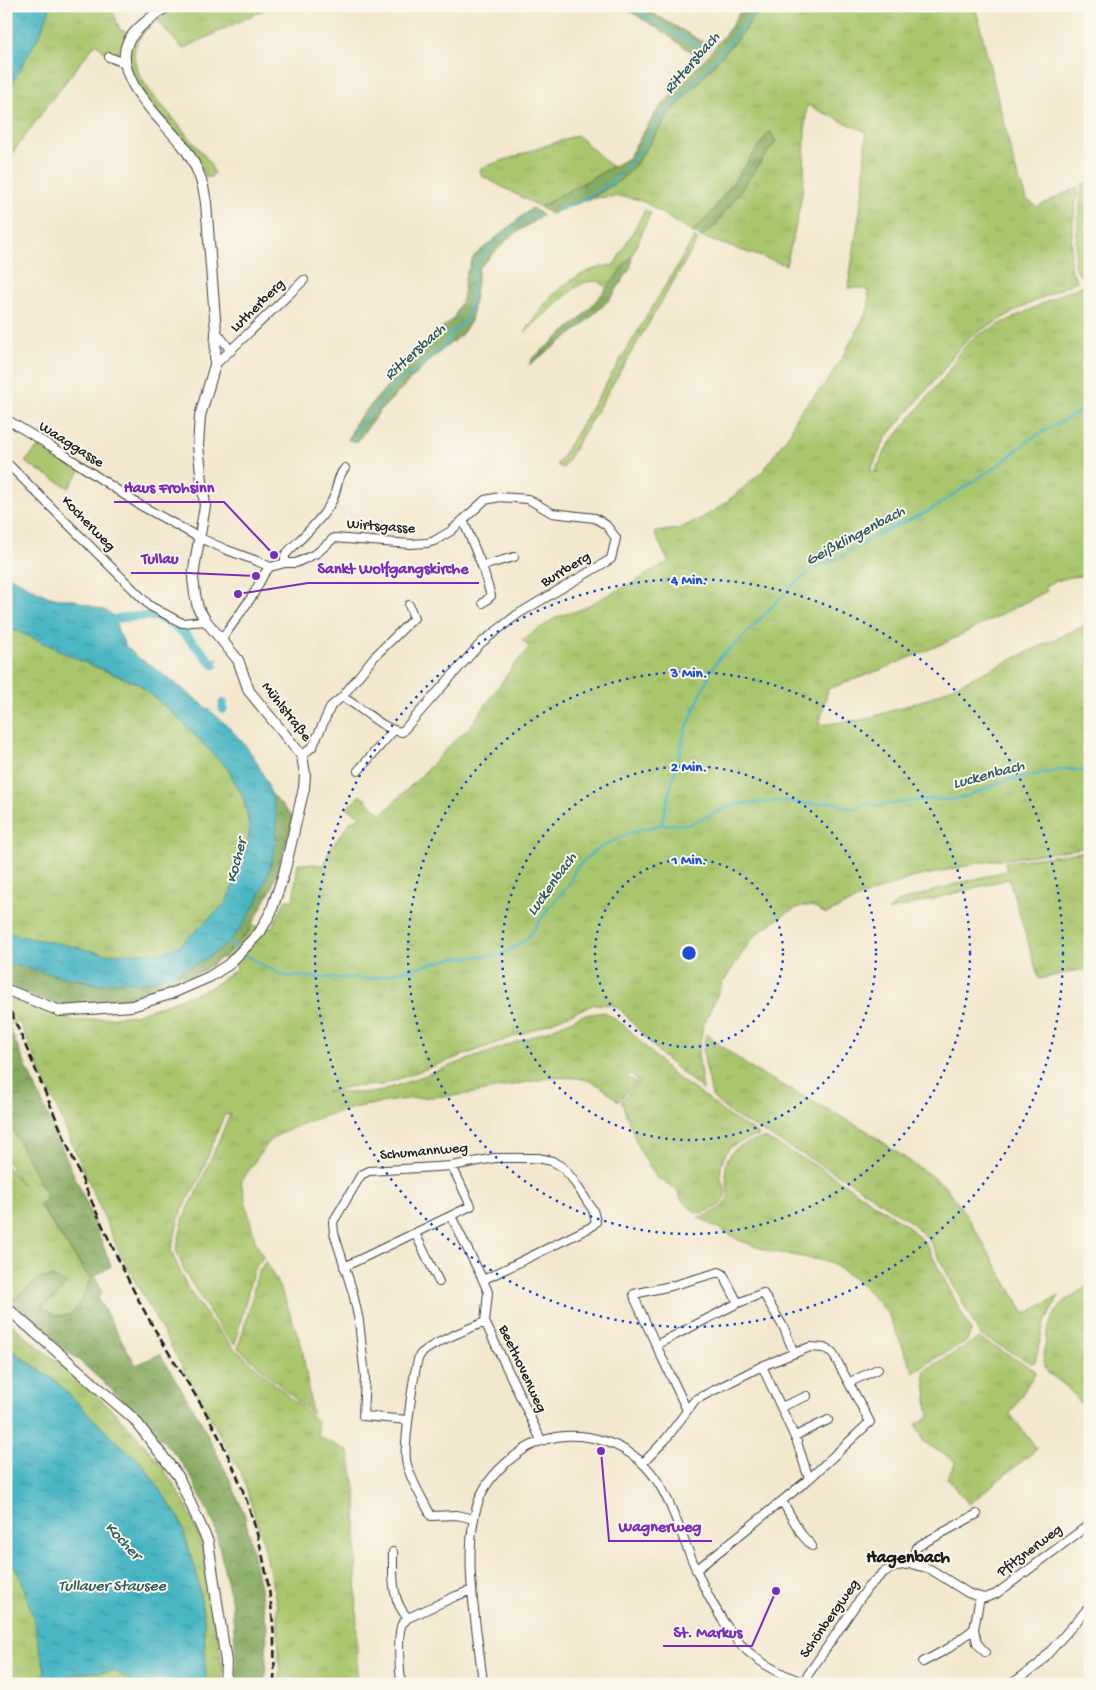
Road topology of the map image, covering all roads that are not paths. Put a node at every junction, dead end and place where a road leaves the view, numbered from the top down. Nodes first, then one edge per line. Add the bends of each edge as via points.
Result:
1 (167, 6) edge
2 (109, 57) dead end
3 (124, 63) junction
4 (304, 280) dead end
5 (216, 331) junction
6 (231, 351) junction
7 (214, 365) junction
8 (6, 419) edge
9 (6, 462) edge
10 (345, 468) dead end
11 (463, 520) junction
12 (200, 538) junction
13 (422, 544) joint
14 (514, 556) dead end
15 (286, 563) junction
16 (482, 566) junction
17 (270, 567) junction
18 (483, 603) dead end
19 (409, 605) dead end
20 (206, 621) junction
21 (222, 639) junction
22 (342, 697) junction
23 (393, 731) junction
24 (302, 756) junction
25 (358, 771) dead end
26 (6, 992) edge
27 (452, 1166) junction
28 (451, 1216) junction
29 (415, 1233) junction
30 (344, 1267) junction
31 (483, 1280) junction
32 (439, 1282) dead end
33 (738, 1303) junction
34 (6, 1307) edge
35 (485, 1322) junction
36 (656, 1345) junction
37 (794, 1353) junction
38 (762, 1366) junction
39 (878, 1369) dead end
40 (850, 1382) junction
41 (807, 1396) dead end
42 (411, 1406) junction
43 (421, 1406) dead end
44 (781, 1407) junction
45 (687, 1410) junction
46 (408, 1420) junction
47 (828, 1420) dead end
48 (795, 1436) junction
49 (541, 1440) junction
50 (643, 1463) junction
51 (809, 1479) junction
52 (782, 1501) junction
53 (977, 1514) dead end
54 (474, 1519) junction
55 (1090, 1524) edge
56 (812, 1546) dead end
57 (393, 1552) dead end
58 (911, 1564) junction
59 (696, 1570) junction
60 (472, 1590) junction
61 (982, 1598) junction
62 (1090, 1606) edge
63 (408, 1618) junction
64 (974, 1629) junction
65 (985, 1652) dead end
66 (923, 1662) dead end
67 (805, 1683) edge
68 (225, 1684) edge
69 (401, 1684) edge
70 (483, 1684) edge
71 (1011, 1684) edge

1 - 3 street via 129,41
2 - 3 street
3 - 5 street, Mühlstraße via 131,82 184,148 204,183
4 - 6 street, Lutherberg
5 - 6 street
5 - 7 street, Mühlstraße
6 - 7 street, Lutherberg
7 - 12 street, Mühlstraße via 200,416 198,446 205,506
8 - 12 street, Waaggasse via 138,504
9 - 20 street, Kocherweg via 150,606 182,623
10 - 15 street via 331,502 285,555
11 - 13 street, Burrberg via 434,541
11 - 16 street
11 - 23 street, Burrberg via 485,500 500,496 528,499 552,513 595,518 606,525 616,538 611,559 518,614 481,643 402,732
12 - 17 street, Waaggasse
12 - 20 street, Mühlstraße via 193,579 198,608
13 - 15 street, Wirtsgasse via 334,538 296,563
14 - 16 street
15 - 17 street, Wirtsgasse
16 - 18 street via 491,596
17 - 21 street
19 - 22 street via 414,618 374,657
20 - 21 street, Mühlstraße
21 - 24 street, Mühlstraße via 238,660 249,691
22 - 23 street
22 - 24 street via 331,706 313,746
23 - 25 street, Burrberg
24 - 26 street, Mühlstraße via 304,788 284,873 271,912 260,932 235,959 209,977 132,1006 60,1011
27 - 28 street via 471,1206
27 - 30 street, Schumannweg via 369,1171 362,1175 333,1222
27 - 31 street, Schumannweg via 495,1158 552,1161 571,1177 593,1210 596,1222 592,1227
28 - 29 street
28 - 31 street, Beethovenweg
29 - 30 street
29 - 32 street
30 - 46 street, Schumannweg via 358,1321 365,1377 363,1416
31 - 35 street, Beethovenweg via 488,1292
33 - 36 street
33 - 36 street via 719,1272 634,1294
33 - 37 street via 763,1293 784,1328
34 - 68 street via 134,1419 178,1476 208,1542 226,1662
35 - 42 street via 421,1354 415,1371
35 - 49 street, Beethovenweg
36 - 45 street
37 - 38 street
37 - 40 street via 810,1347 832,1352
38 - 44 street
38 - 45 street via 695,1400
39 - 40 street
40 - 51 street via 870,1422
41 - 44 street
42 - 43 street
42 - 46 street
44 - 48 street
45 - 50 street
46 - 54 street via 406,1461 431,1516 457,1515
47 - 48 street
48 - 51 street
49 - 50 street via 554,1436 598,1439 632,1454
49 - 54 street via 510,1459 491,1478 479,1499
50 - 59 street via 672,1506
51 - 52 street
52 - 56 street
52 - 59 street
53 - 58 street via 916,1548
54 - 60 street via 470,1556
55 - 61 street, Pfitznerweg via 996,1594
57 - 63 street via 395,1596
58 - 61 street via 930,1569 968,1594
58 - 67 street, Schönbergweg via 897,1566 875,1579
59 - 67 street via 729,1629 748,1652 773,1670
60 - 63 street
60 - 70 street
61 - 64 street
62 - 71 street via 1038,1665
63 - 69 street via 400,1631
64 - 65 street via 977,1643
64 - 66 street

